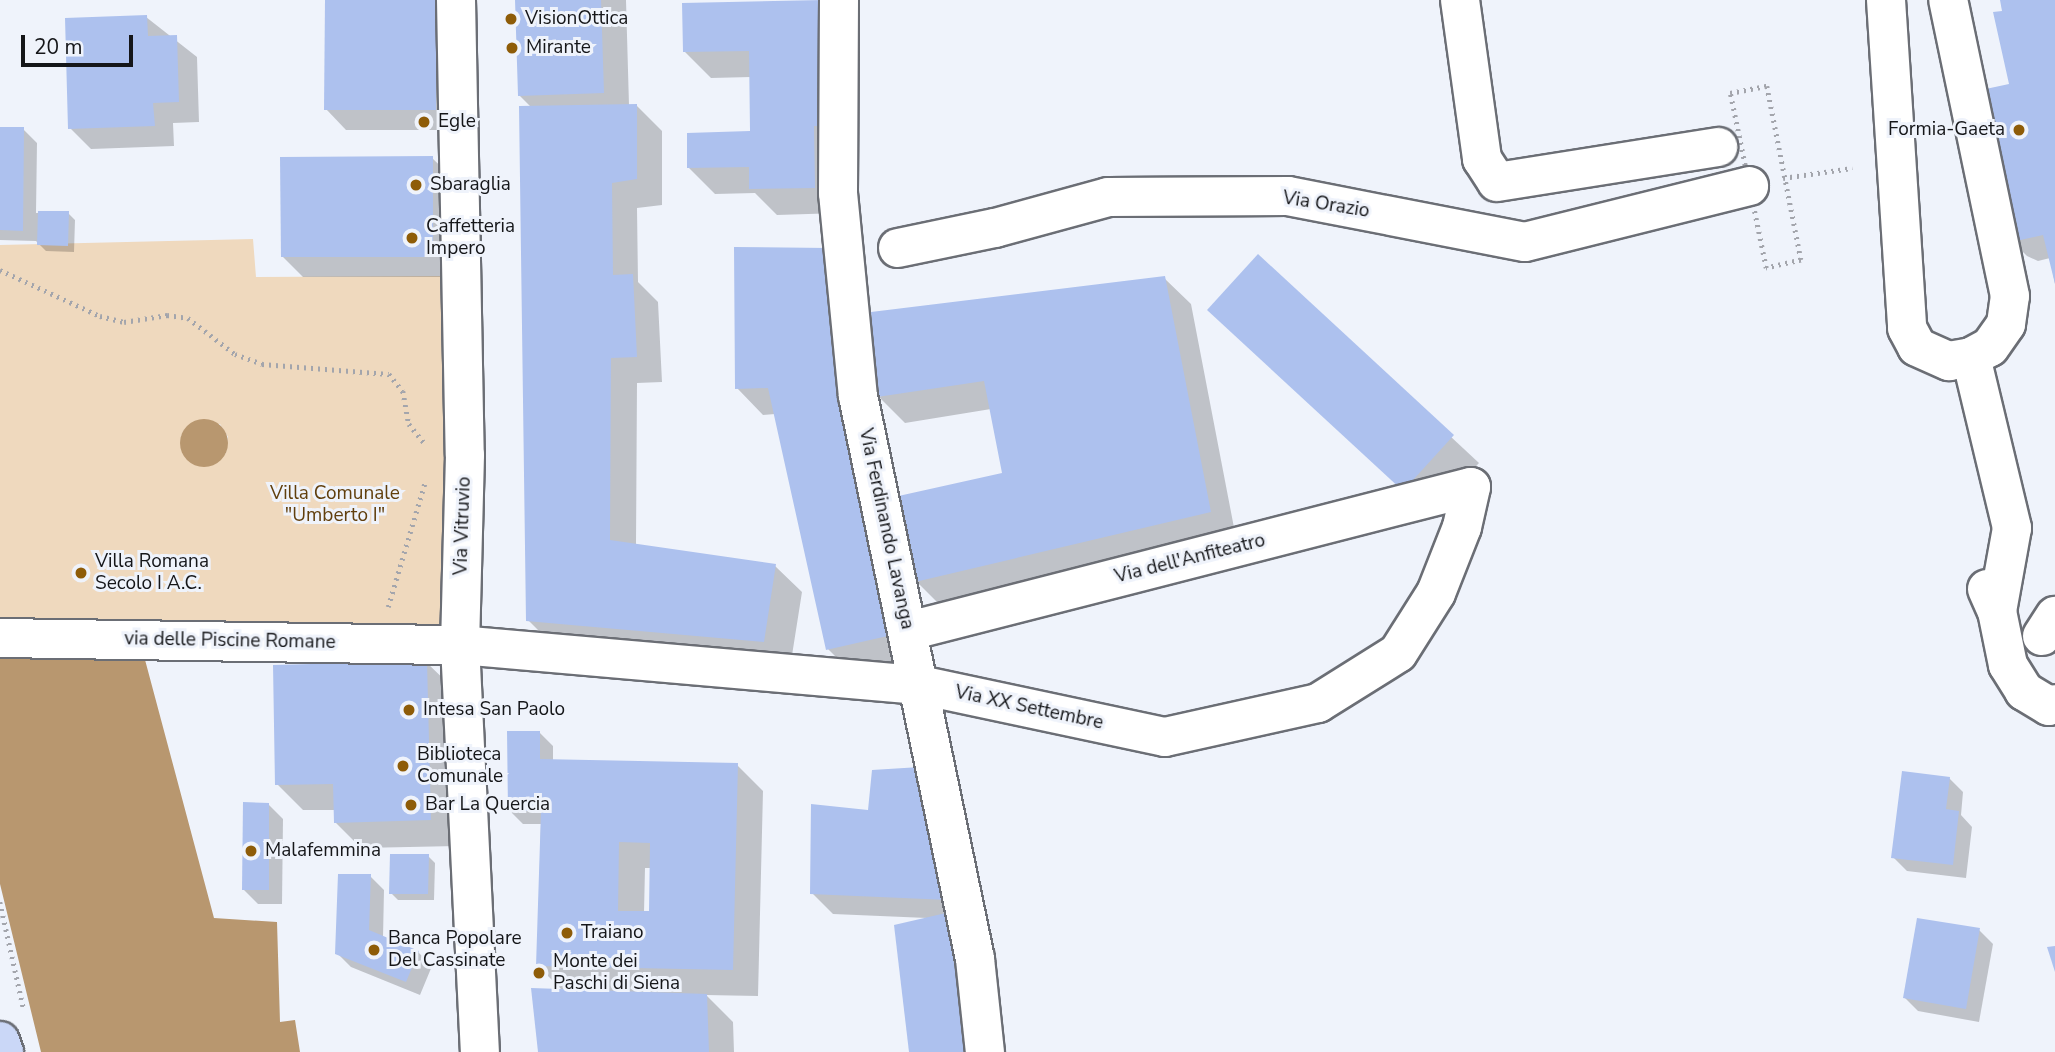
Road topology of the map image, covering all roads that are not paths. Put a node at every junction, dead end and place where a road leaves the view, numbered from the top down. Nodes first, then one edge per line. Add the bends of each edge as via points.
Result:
1 (456, 0) edge
2 (839, 0) edge
3 (1460, 0) edge
4 (1886, 0) edge
5 (1948, 0) edge
6 (1718, 147) dead end
7 (1497, 182) junction
8 (1770, 185) road end
9 (1525, 242) junction
10 (898, 248) dead end
11 (1971, 357) junction
12 (1471, 487) joint
13 (909, 631) junction
14 (0, 638) edge
15 (460, 645) junction
16 (919, 685) junction
17 (2052, 705) edge
18 (13, 1032) edge
19 (4, 1052) edge
20 (480, 1052) edge
21 (985, 1052) edge

1 - 15 street, Via Vitruvio via 455,458
2 - 13 street, Via Ferdinando Lavanga via 838,193 858,396
3 - 7 street via 1482,159
4 - 11 street via 1907,328 1917,347 1930,356 1948,361
5 - 11 street via 2010,296 2006,324 1990,346
6 - 7 street
7 - 9 street
8 - 9 street, Via Orazio
9 - 10 street, Via Orazio via 1288,196 1122,197
11 - 17 street via 2012,528 1997,611 2008,665 2024,691
12 - 13 street, Via dell'Anfiteatro
12 - 16 street, Via XX Settembre via 1462,527 1436,593 1398,653 1318,703 1165,737
13 - 16 street, Via Ferdinando Lavanga
14 - 15 street, via delle Piscine Romane
15 - 16 street, Via XX Settembre
15 - 20 street, Via Vitruvio
16 - 21 street, Via Ferdinando Lavanga via 975,959
18 - 19 main road

